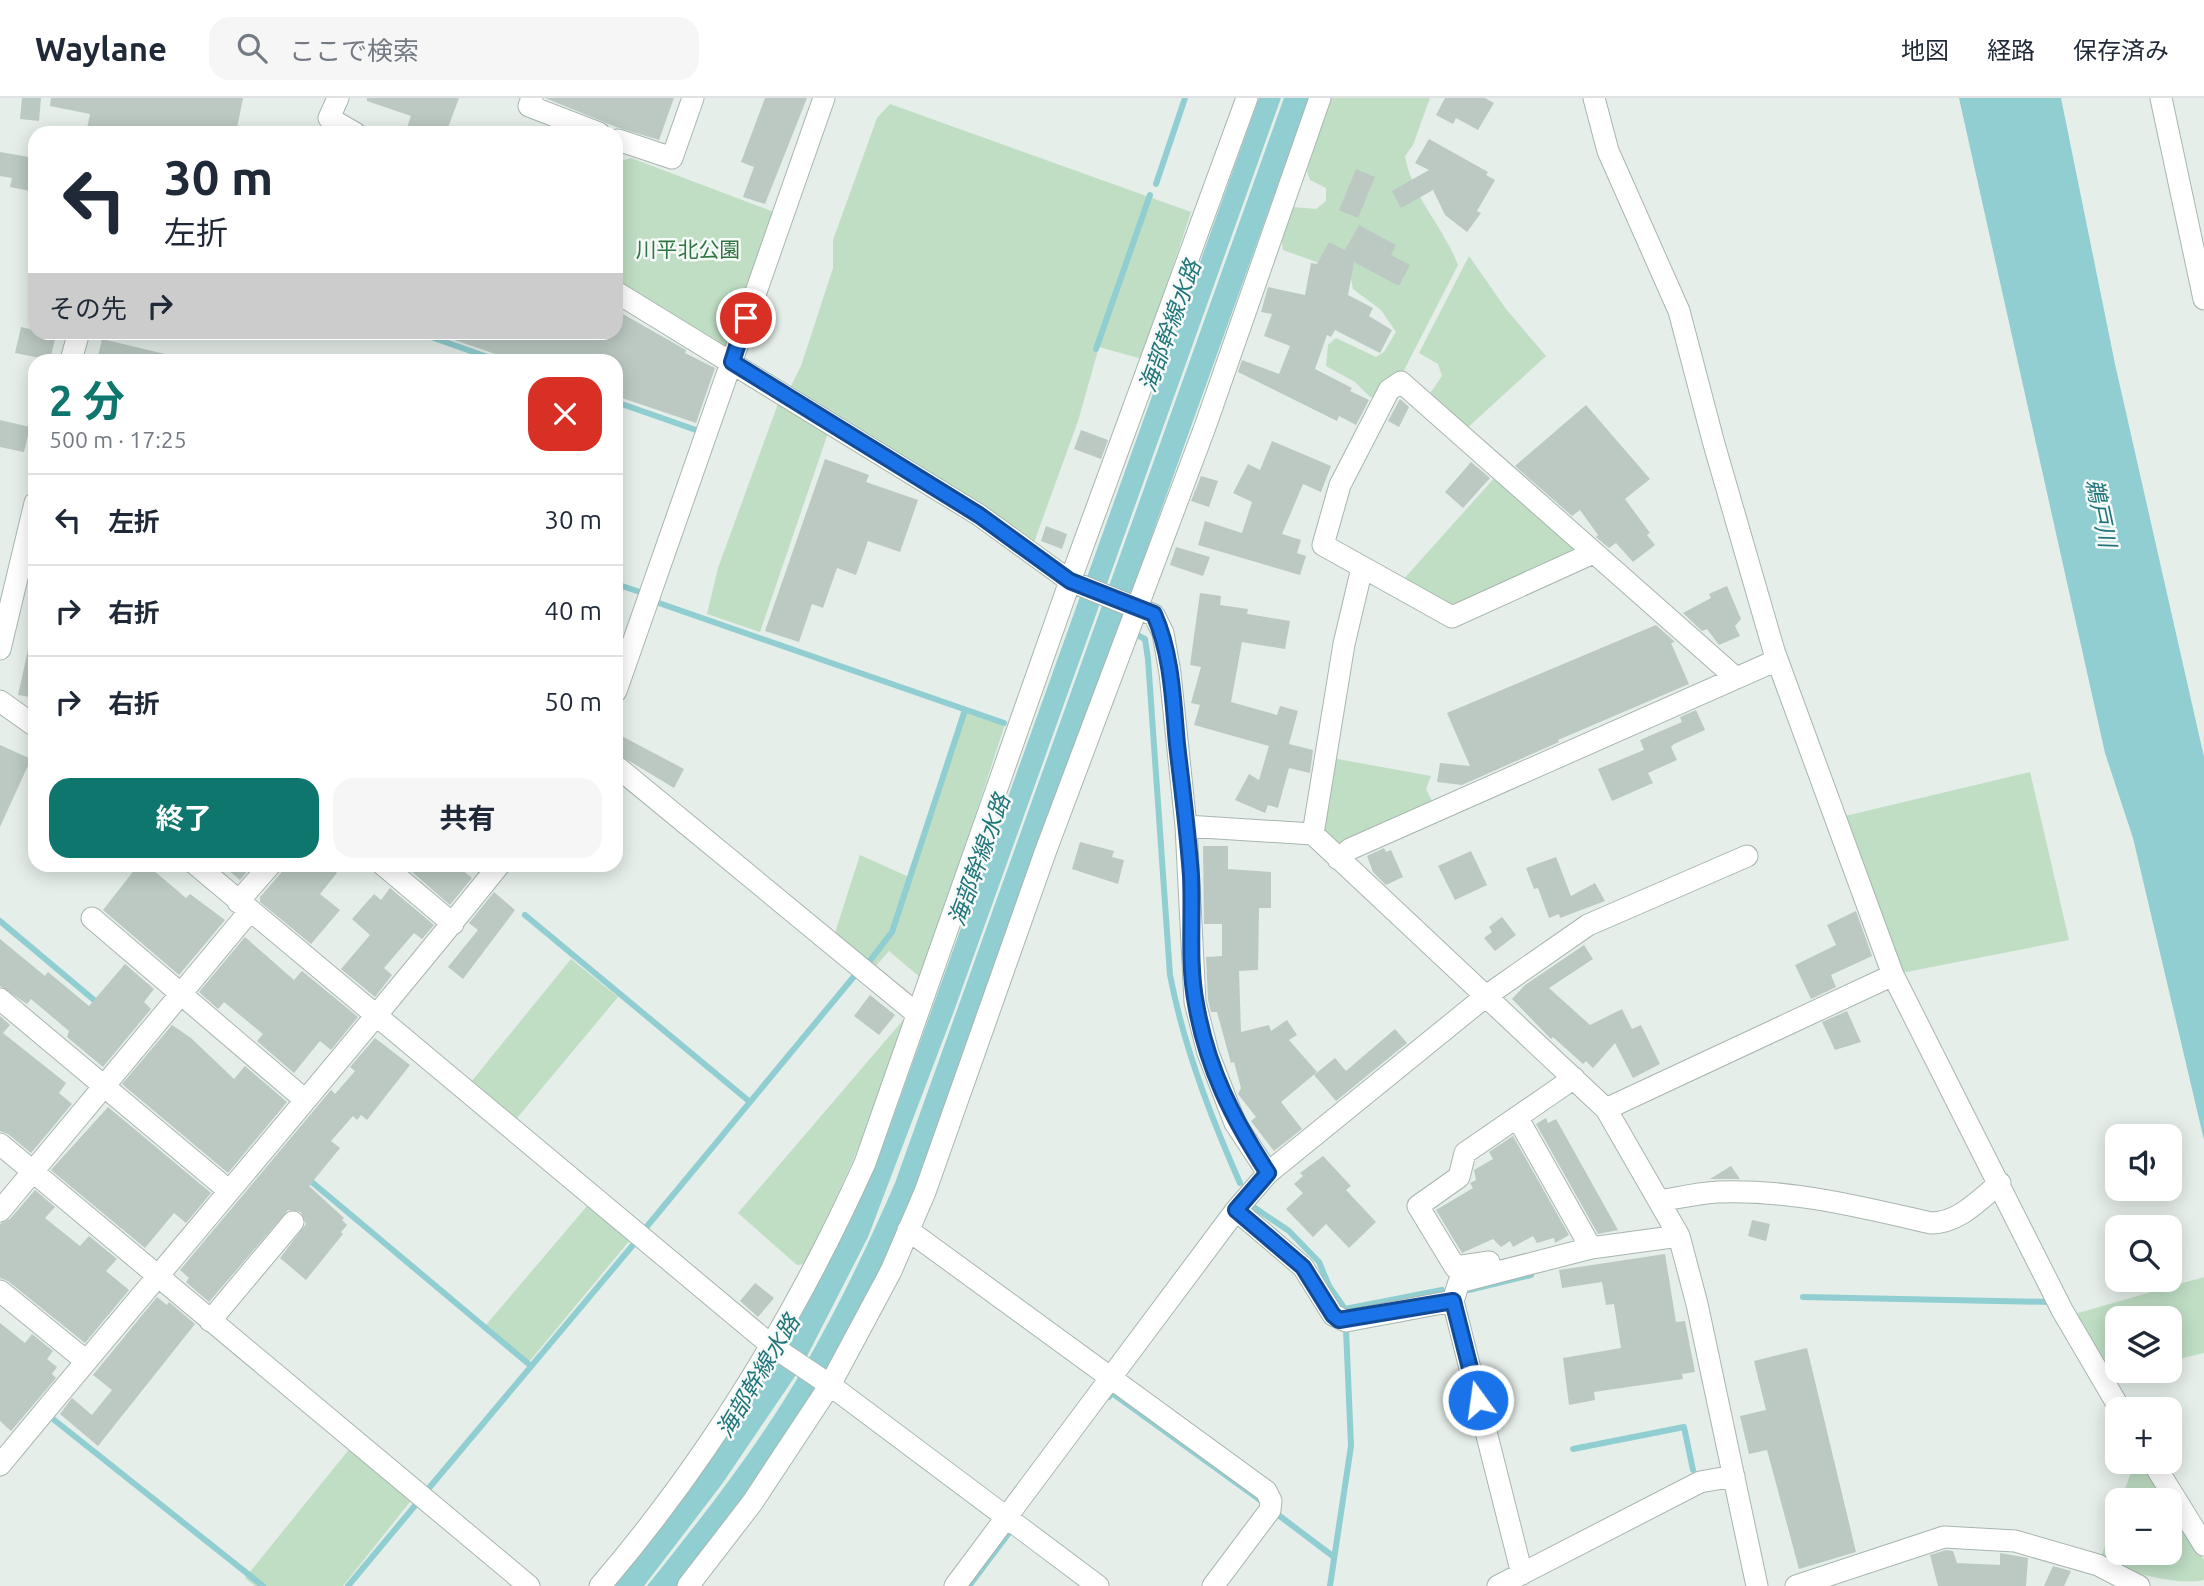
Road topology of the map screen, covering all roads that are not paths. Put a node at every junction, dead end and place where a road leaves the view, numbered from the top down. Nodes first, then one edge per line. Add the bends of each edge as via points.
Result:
1 (338, 98) edge
2 (532, 98) edge
3 (693, 98) edge
4 (824, 98) edge
5 (1247, 98) edge
6 (1320, 98) edge
7 (1594, 98) edge
8 (2161, 98) edge
9 (343, 126) edge
10 (579, 126) edge
11 (623, 142) edge
12 (623, 296) edge
13 (2204, 299) edge
14 (732, 362) junction
15 (28, 532) edge
16 (1593, 553) junction
17 (1362, 568) junction
18 (1074, 583) junction
19 (1139, 608) junction
20 (0, 649) edge
21 (1777, 660) junction
22 (623, 671) edge
23 (1736, 678) junction
24 (0, 701) edge
25 (28, 721) edge
26 (623, 772) edge
27 (1186, 826) junction
28 (1313, 834) junction
29 (1747, 856) dead end
30 (1338, 859) junction
31 (204, 872) edge
32 (266, 872) edge
33 (392, 872) edge
34 (494, 872) edge
35 (243, 907) junction
36 (92, 918) dead end
37 (453, 923) junction
38 (1893, 975) junction
39 (181, 993) junction
40 (1486, 996) junction
41 (0, 999) edge
42 (917, 1014) junction
43 (374, 1017) junction
44 (1574, 1078) junction
45 (104, 1086) junction
46 (304, 1099) junction
47 (1606, 1109) junction
48 (1517, 1117) junction
49 (0, 1144) edge
50 (33, 1172) junction
51 (1268, 1173) junction
52 (2000, 1183) junction
53 (228, 1190) junction
54 (1659, 1201) junction
55 (1236, 1210) junction
56 (0, 1211) edge
57 (293, 1222) dead end
58 (908, 1230) junction
59 (1679, 1236) junction
60 (1584, 1249) junction
61 (157, 1276) junction
62 (0, 1290) edge
63 (1453, 1301) junction
64 (210, 1321) junction
65 (776, 1349) junction
66 (86, 1361) junction
67 (1111, 1377) junction
68 (830, 1385) junction
69 (2113, 1397) edge
70 (4, 1451) edge
71 (2160, 1474) edge
72 (1734, 1476) junction
73 (1006, 1516) junction
74 (2204, 1545) edge
75 (1522, 1574) junction
76 (529, 1586) edge
77 (600, 1586) edge
78 (688, 1586) edge
79 (955, 1586) edge
80 (1098, 1586) edge
81 (1213, 1586) edge
82 (1498, 1586) edge
83 (1757, 1586) edge
84 (1796, 1586) edge
85 (2139, 1586) edge

1 - 9 street via 329,118
2 - 10 street via 529,106
3 - 11 street via 672,158
4 - 14 street
5 - 18 street
6 - 19 street
7 - 21 street via 1608,151 1679,311
8 - 13 street
12 - 14 street
14 - 18 street via 979,515
14 - 22 street
15 - 20 street
16 - 17 street via 1452,617
16 - 17 street via 1401,382 1389,390 1340,485 1322,545
16 - 23 street
17 - 28 street via 1344,644
18 - 19 street
18 - 42 street
19 - 27 street via 1154,614 1163,633
19 - 58 street via 1130,622
21 - 23 street
21 - 38 street
23 - 30 street via 1350,849
24 - 25 street
26 - 42 street
27 - 28 street
27 - 51 street via 1195,1002 1208,1053 1235,1123
28 - 30 street
29 - 40 street via 1588,925
30 - 40 street
31 - 35 street
32 - 35 street
33 - 37 street
34 - 37 street
35 - 39 street
35 - 43 street
36 - 39 street
37 - 43 street
38 - 47 street
38 - 52 street
39 - 45 street
39 - 46 street
40 - 44 street
40 - 51 street
41 - 45 street
42 - 65 street via 865,1163
43 - 46 street
43 - 65 street
44 - 47 street
44 - 48 street
45 - 50 street
45 - 53 street
46 - 53 street
47 - 54 street
48 - 60 street
48 - 60 street via 1465,1153 1460,1177 1418,1206 1455,1267
49 - 50 street
50 - 56 street
50 - 61 street
51 - 55 street
52 - 54 street via 1944,1223 1838,1202 1766,1194 1717,1192
52 - 69 street via 2062,1310
53 - 61 street
54 - 59 street
55 - 63 street via 1303,1267 1339,1320
55 - 67 street
57 - 64 street
58 - 67 street
58 - 68 street
59 - 60 street
59 - 72 street
60 - 63 street via 1459,1282
61 - 64 street
61 - 66 street
62 - 66 street
63 - 75 street
64 - 76 street
65 - 68 street
65 - 77 street via 653,1525
66 - 70 street
67 - 73 street
67 - 81 street via 1266,1491 1271,1501 1270,1510
68 - 73 street
68 - 78 street via 752,1503
71 - 74 street
72 - 75 street via 1700,1482
72 - 83 street
73 - 79 street
73 - 80 street
75 - 82 street
84 - 85 street via 1944,1537 2015,1541 2098,1564

